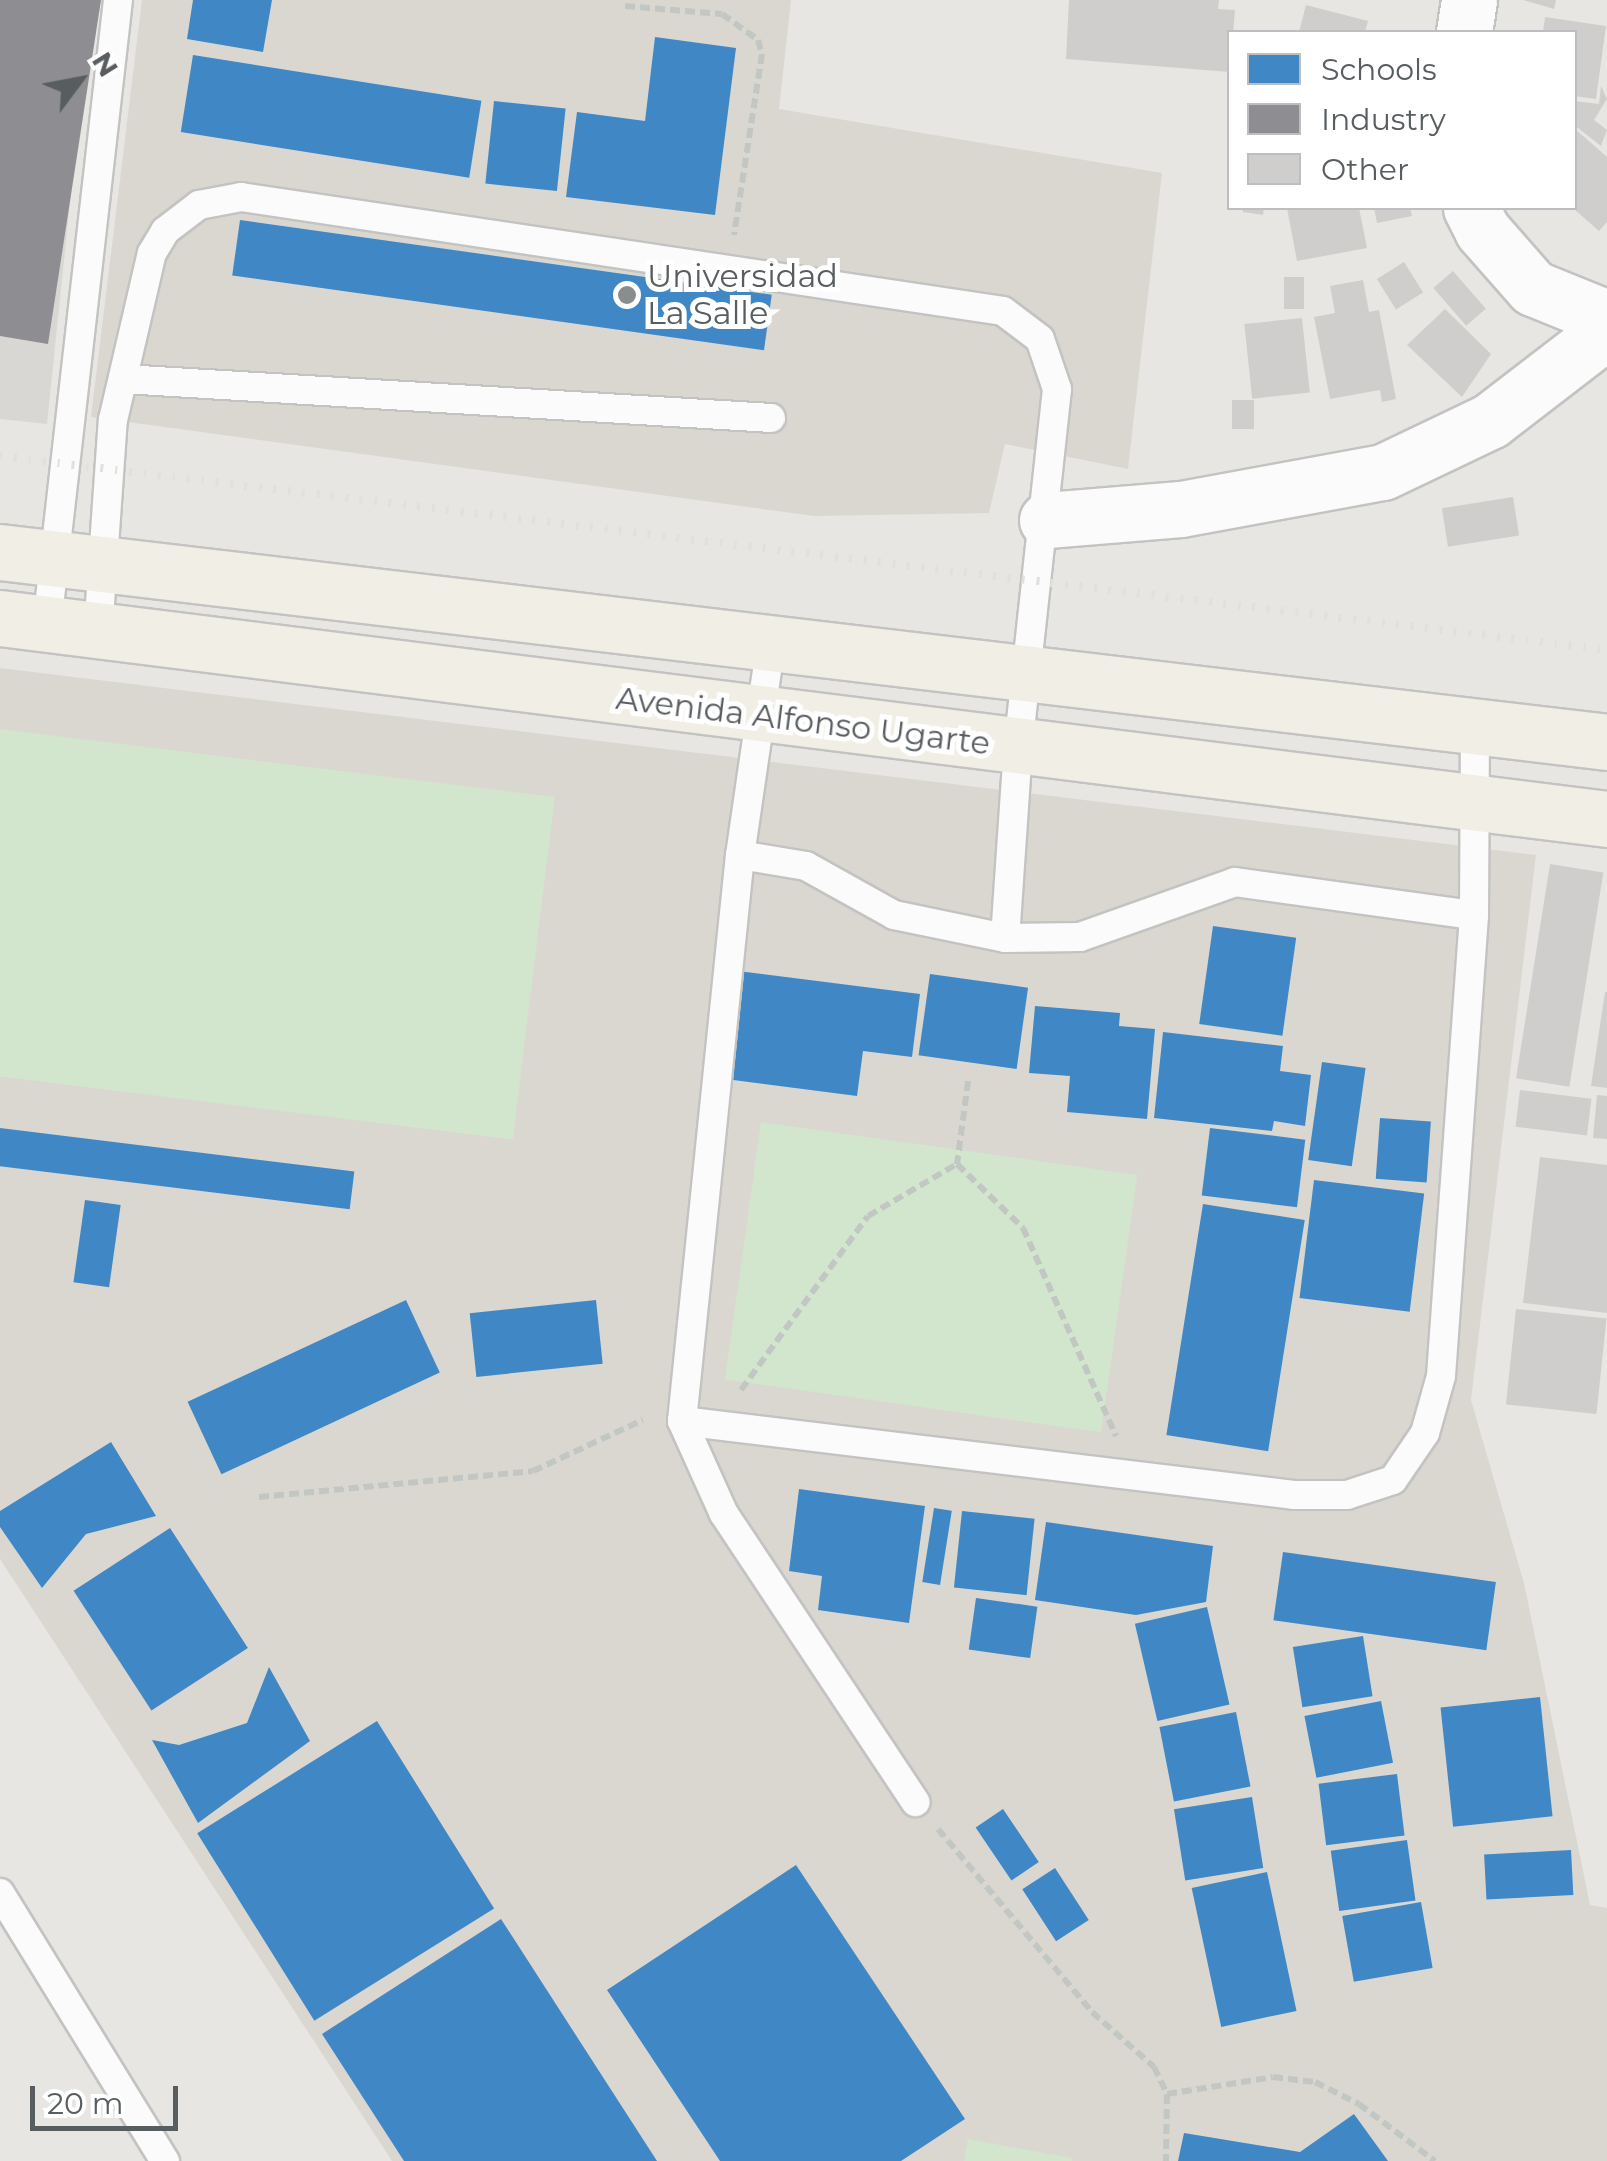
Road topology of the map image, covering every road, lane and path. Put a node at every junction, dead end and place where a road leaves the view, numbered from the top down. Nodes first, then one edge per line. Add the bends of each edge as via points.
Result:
1 (118, 0) edge
2 (1469, 0) edge
3 (625, 6) dead end
4 (1464, 30) edge
5 (1472, 210) edge
6 (729, 271) junction
7 (1607, 318) edge
8 (1607, 331) edge
9 (122, 379) junction
10 (770, 418) dead end
11 (1048, 520) junction
12 (0, 552) edge
13 (78, 562) junction
14 (48, 625) edge
15 (771, 643) junction
16 (1026, 672) junction
17 (763, 717) junction
18 (1474, 726) junction
19 (1607, 742) edge
20 (1018, 748) junction
21 (1470, 802) junction
22 (1607, 819) edge
23 (740, 854) junction
24 (1474, 915) junction
25 (1005, 938) junction
26 (968, 1081) dead end
27 (956, 1164) junction
28 (682, 1421) junction
29 (716, 1425) junction
30 (1133, 1476) junction
31 (259, 1497) dead end
32 (915, 1802) joint
33 (0, 1893) edge
34 (1167, 2094) junction
35 (165, 2161) edge
36 (1166, 2161) edge
37 (1436, 2161) edge

1 - 13 lane
2 - 4 street
3 - 6 path via 722,14 758,40 762,54
5 - 7 street via 1533,288
6 - 9 lane via 241,197 217,199 165,231 152,253
6 - 11 lane via 975,305 1020,321 1052,361 1057,389
8 - 11 street via 1490,420 1383,472 1182,509
9 - 10 lane
9 - 13 lane
11 - 16 lane
12 - 13 main road
13 - 14 lane
13 - 14 lane
13 - 15 main road
14 - 17 main road, Avenida Alfonso Ugarte
15 - 16 main road
15 - 17 lane
16 - 18 main road
16 - 20 lane
17 - 20 main road, Avenida Alfonso Ugarte
17 - 23 lane
18 - 19 main road
18 - 21 lane
20 - 21 main road, Avenida Alfonso Ugarte
20 - 25 lane
21 - 22 main road, Avenida Alfonso Ugarte
21 - 24 lane
23 - 25 lane via 806,866 894,915
23 - 28 lane
24 - 25 lane via 1235,882 1080,936
24 - 30 lane via 1441,1376 1425,1434 1393,1480 1347,1495
26 - 27 path
27 - 29 path via 868,1216
27 - 30 path via 1022,1228
28 - 29 lane
28 - 31 path via 630,1420 562,1461 532,1470
28 - 32 lane via 724,1514
29 - 30 lane
32 - 34 path via 1092,2012 1154,2067
33 - 35 lane
34 - 36 path
34 - 37 path via 1273,2077 1315,2082 1359,2104

